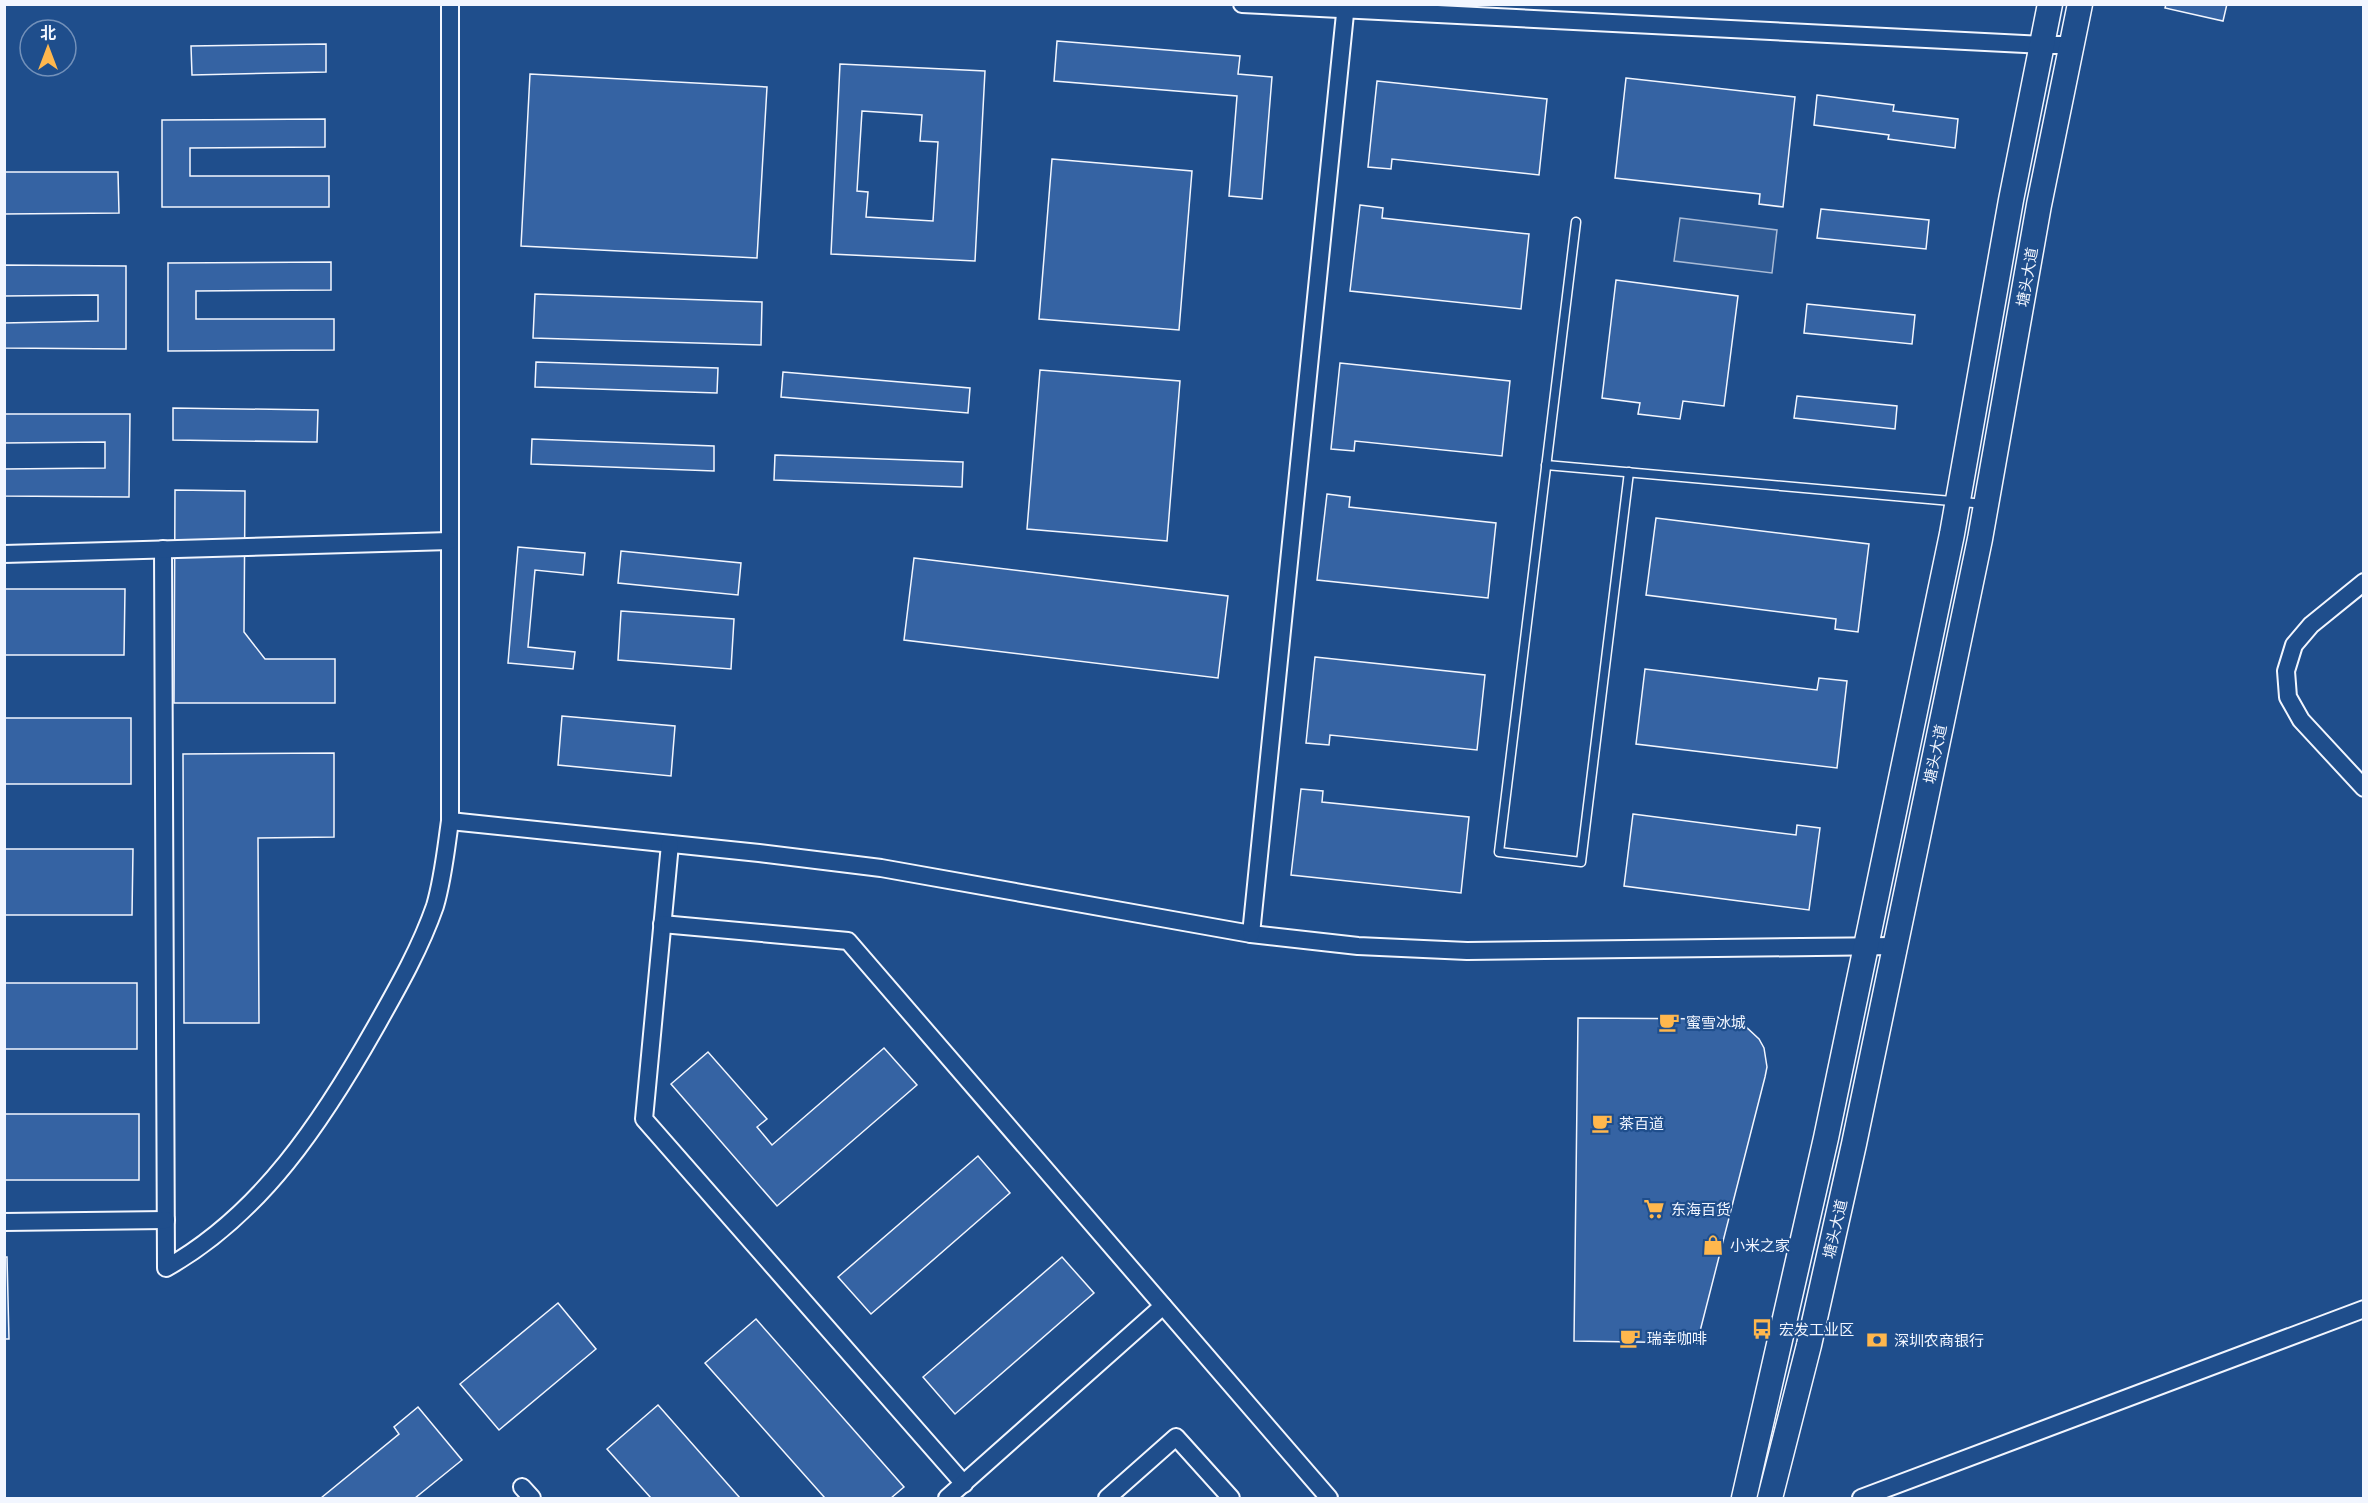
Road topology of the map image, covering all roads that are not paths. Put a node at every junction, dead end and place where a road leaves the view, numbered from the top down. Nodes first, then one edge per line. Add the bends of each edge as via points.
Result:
1 (450, 4) edge
2 (1242, 4) edge
3 (2050, 4) edge
4 (2080, 4) edge
5 (1346, 7) edge
6 (2042, 45) junction
7 (2071, 45) junction
8 (1576, 222) dead end
9 (1546, 465) junction
10 (1629, 472) junction
11 (1958, 501) junction
12 (1987, 504) junction
13 (450, 541) junction
14 (163, 549) junction
15 (4, 554) edge
16 (2364, 582) edge
17 (2364, 788) edge
18 (450, 821) junction
19 (670, 844) junction
20 (662, 924) junction
21 (1251, 934) junction
22 (1866, 946) junction
23 (1896, 946) junction
24 (166, 1220) junction
25 (4, 1222) edge
26 (1163, 1306) junction
27 (2364, 1309) edge
28 (964, 1484) junction
29 (947, 1498) edge
30 (1107, 1498) edge
31 (1231, 1498) edge
32 (1329, 1498) edge
33 (1744, 1498) edge
34 (1770, 1498) edge
35 (1861, 1498) edge

1 - 13 street
2 - 5 street
3 - 6 main road, 塘头大道
4 - 7 main road, 塘头大道
5 - 6 street
5 - 21 street
6 - 7 street
6 - 11 main road, 塘头大道
7 - 12 main road, 塘头大道
8 - 9 lane
9 - 10 lane
9 - 10 lane via 1499,852 1581,862
10 - 11 lane
11 - 12 lane
11 - 22 main road, 塘头大道
12 - 23 main road, 塘头大道
13 - 14 street
13 - 18 street
14 - 15 street
14 - 24 street
16 - 17 street via 2311,625 2294,645 2286,670 2288,697 2301,720
18 - 19 street
18 - 24 street via 435,906 405,977 352,1068 294,1155 223,1229 166,1268
19 - 20 street
19 - 21 street via 881,868
20 - 26 street via 848,941
20 - 28 street via 644,1119
21 - 22 street via 1358,946 1467,951
22 - 23 street
22 - 33 main road, 塘头大道
23 - 34 main road, 塘头大道 via 1814,1323
24 - 25 street
26 - 28 street
26 - 32 street
27 - 35 street
28 - 29 street
30 - 31 street via 1176,1437

